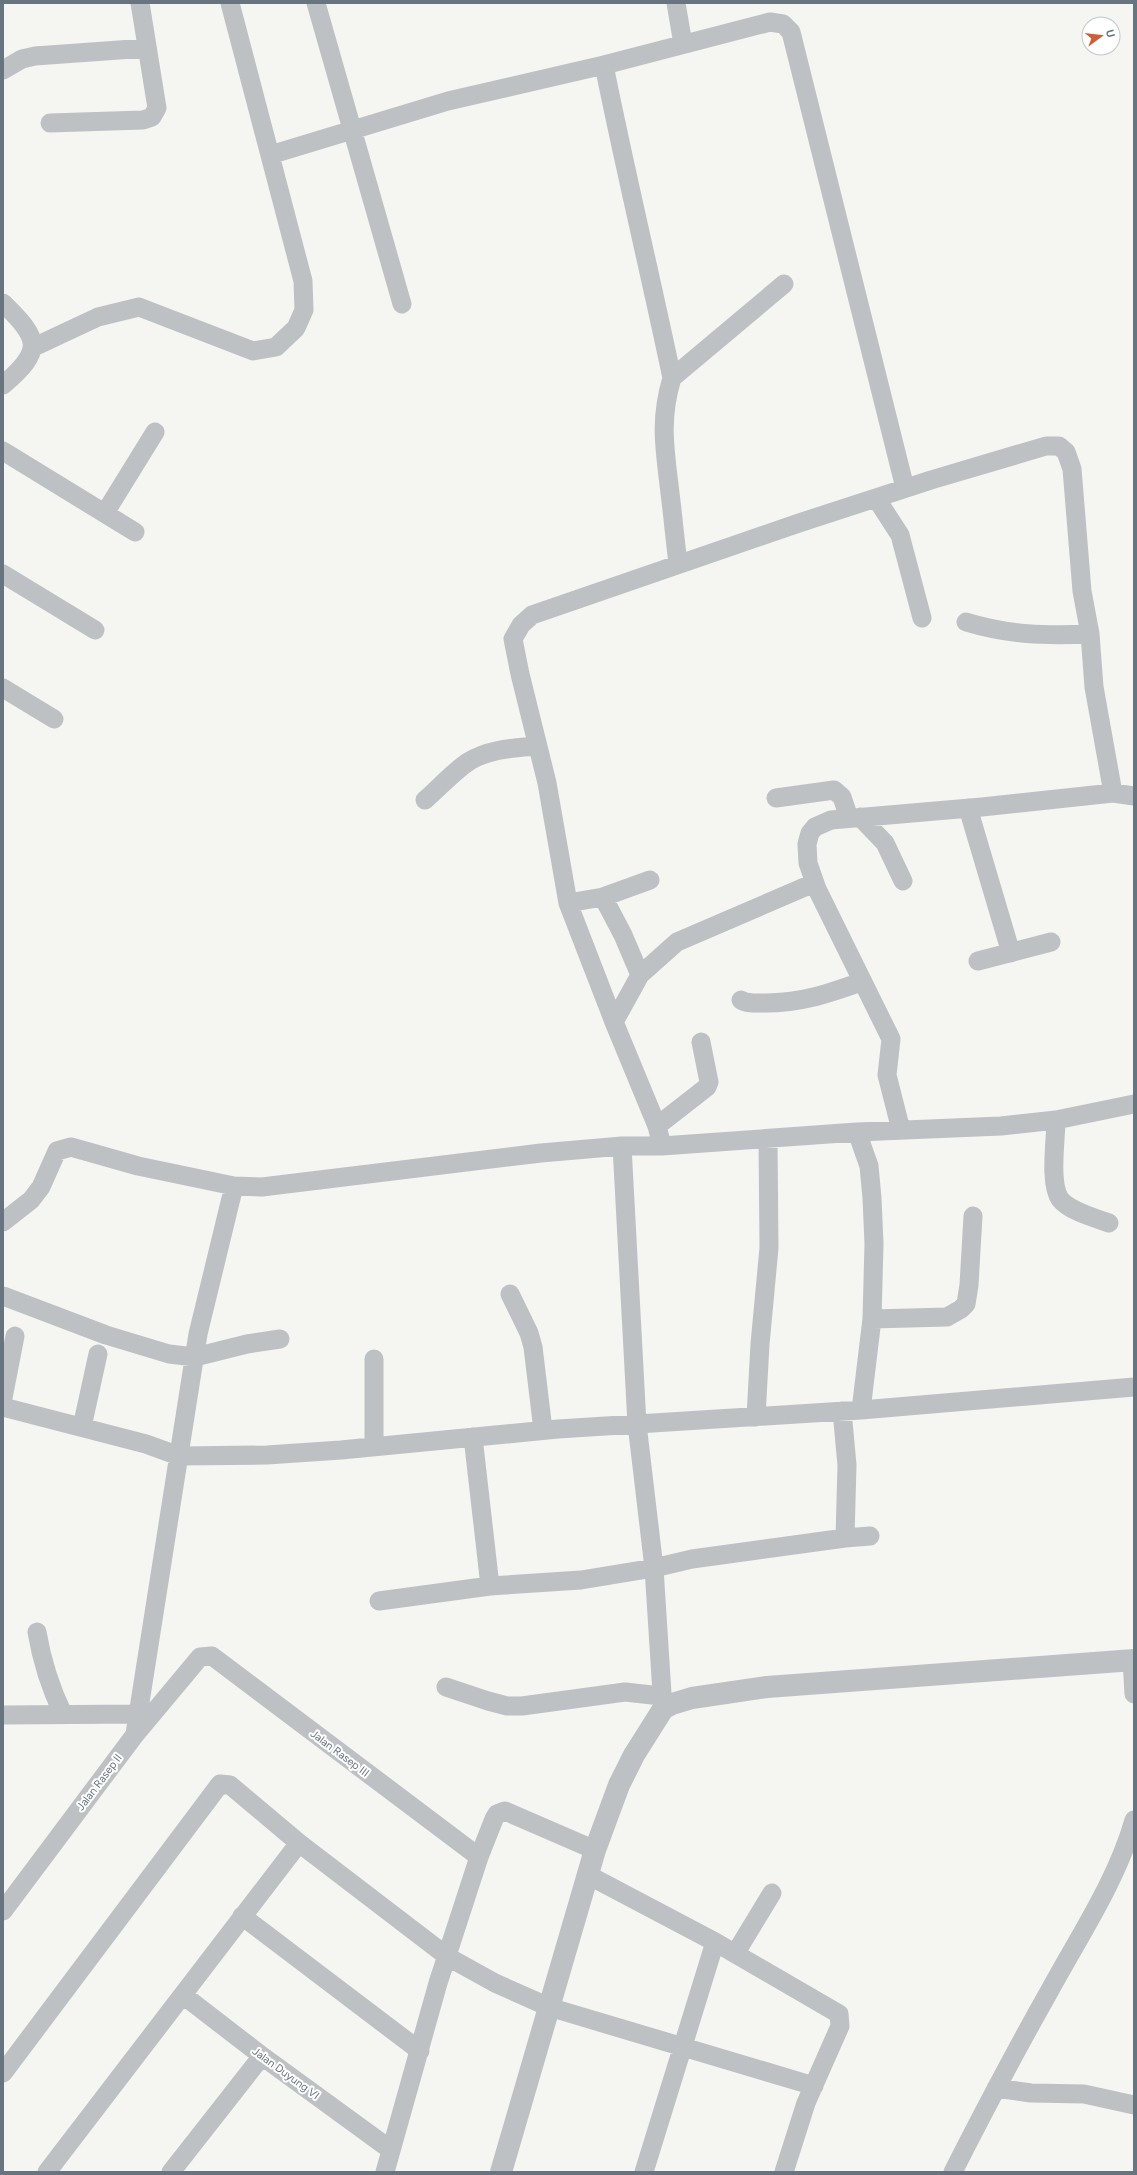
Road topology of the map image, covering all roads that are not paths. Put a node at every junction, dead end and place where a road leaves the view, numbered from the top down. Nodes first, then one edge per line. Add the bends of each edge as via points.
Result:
1 (140, 3) edge
2 (230, 3) edge
3 (316, 3) edge
4 (676, 3) edge
5 (683, 44) junction
6 (147, 48) junction
7 (604, 65) junction
8 (3, 70) edge
9 (50, 123) dead end
10 (353, 131) junction
11 (270, 155) junction
12 (784, 284) dead end
13 (3, 303) edge
14 (402, 304) dead end
15 (34, 347) junction
16 (672, 378) junction
17 (3, 385) edge
18 (155, 432) dead end
19 (3, 451) edge
20 (905, 488) junction
21 (876, 498) junction
22 (105, 513) junction
23 (135, 532) dead end
24 (678, 564) junction
25 (3, 574) edge
26 (922, 618) dead end
27 (966, 622) dead end
28 (95, 630) dead end
29 (1090, 634) junction
30 (3, 688) edge
31 (54, 719) dead end
32 (538, 746) junction
33 (1112, 793) junction
34 (1134, 796) edge
35 (776, 798) dead end
36 (425, 800) dead end
37 (968, 808) junction
38 (854, 818) junction
39 (650, 880) dead end
40 (903, 881) dead end
41 (814, 883) junction
42 (603, 897) junction
43 (568, 903) junction
44 (1051, 942) dead end
45 (1011, 952) junction
46 (978, 961) dead end
47 (640, 975) junction
48 (861, 982) junction
49 (741, 1000) dead end
50 (614, 1022) junction
51 (701, 1042) dead end
52 (1134, 1104) edge
53 (1056, 1120) junction
54 (657, 1126) junction
55 (901, 1130) junction
56 (857, 1132) junction
57 (768, 1139) junction
58 (622, 1146) junction
59 (662, 1146) junction
60 (234, 1186) junction
61 (973, 1216) dead end
62 (3, 1222) edge
63 (1109, 1223) dead end
64 (510, 1294) dead end
65 (3, 1296) edge
66 (872, 1319) junction
67 (15, 1336) dead end
68 (280, 1339) dead end
69 (98, 1354) dead end
70 (194, 1358) junction
71 (374, 1359) dead end
72 (1134, 1386) edge
73 (3, 1398) edge
74 (3, 1407) edge
75 (852, 1410) junction
76 (756, 1417) junction
77 (637, 1424) junction
78 (82, 1427) junction
79 (543, 1430) junction
80 (473, 1437) junction
81 (374, 1447) junction
82 (178, 1456) junction
83 (870, 1536) dead end
84 (845, 1538) junction
85 (654, 1568) junction
86 (490, 1586) junction
87 (379, 1601) dead end
88 (37, 1632) dead end
89 (200, 1657) joint
90 (1133, 1660) edge
91 (446, 1687) dead end
92 (1134, 1694) edge
93 (662, 1702) junction
94 (63, 1714) junction
95 (139, 1714) junction
96 (3, 1715) edge
97 (134, 1736) junction
98 (1134, 1820) edge
99 (299, 1843) junction
100 (595, 1850) junction
101 (479, 1857) junction
102 (588, 1875) junction
103 (772, 1893) dead end
104 (3, 1911) edge
105 (242, 1916) junction
106 (715, 1942) junction
107 (735, 1954) junction
108 (448, 1956) junction
109 (183, 1995) junction
110 (549, 2007) junction
111 (683, 2045) junction
112 (420, 2051) junction
113 (262, 2056) junction
114 (3, 2073) edge
115 (814, 2086) junction
116 (996, 2088) junction
117 (1134, 2105) edge
118 (391, 2150) junction
119 (47, 2172) edge
120 (171, 2172) edge
121 (385, 2172) edge
122 (501, 2172) edge
123 (644, 2172) edge
124 (784, 2172) edge
125 (953, 2172) edge

1 - 6 street
2 - 11 street
3 - 10 street
4 - 5 street
5 - 7 street
5 - 20 street via 770,22 782,24 792,32
6 - 8 street via 34,56 22,59
6 - 9 street via 157,108 152,117 143,120
7 - 10 street via 448,102
7 - 16 street
10 - 11 street
10 - 14 street
11 - 15 street via 303,281 304,310 296,328 276,347 253,351 140,307 98,317
12 - 16 street
13 - 15 street via 32,338
15 - 17 street via 24,365
16 - 24 street via 665,401 663,429
18 - 22 street
19 - 22 street
20 - 21 street
20 - 29 street via 1046,446 1059,446 1066,452 1072,469 1082,591
21 - 24 street
21 - 26 street via 900,535
22 - 23 street
24 - 32 street via 532,615 521,625 513,639
25 - 28 street
27 - 29 street via 1005,632 1039,636
29 - 33 street via 1094,687
30 - 31 street
32 - 36 street via 494,752 468,762
32 - 43 street via 555,823
33 - 34 street
33 - 37 street
35 - 38 street via 834,790 842,797
37 - 38 street
37 - 45 street
38 - 40 street via 886,843
38 - 41 street via 830,820 815,827 810,833 807,844 808,863
39 - 42 street
41 - 47 street via 676,942
41 - 48 street
42 - 43 street
42 - 47 street
43 - 50 street
44 - 45 street
45 - 46 street
47 - 50 street
48 - 49 street via 810,999 788,1003 755,1003
48 - 55 street via 891,1039 887,1075
50 - 54 street
51 - 54 street via 709,1082 707,1087
52 - 53 street
53 - 55 street via 1001,1126
53 - 63 street via 1054,1182 1060,1199 1081,1213
54 - 59 street
55 - 56 street
56 - 57 street
56 - 66 street via 869,1166 872,1198
57 - 59 street
57 - 76 street via 769,1248
58 - 59 street
58 - 60 street via 541,1153 262,1187
58 - 77 street
60 - 62 street via 138,1166 82,1149 63,1148 57,1151 41,1187 31,1200
60 - 70 street
61 - 66 street via 966,1304 947,1317
64 - 79 street via 533,1347
65 - 70 street via 106,1335 169,1354
66 - 75 street
67 - 73 street
68 - 70 street via 248,1344
69 - 78 street
70 - 82 street
71 - 81 street
72 - 75 street
74 - 78 street
75 - 76 street
75 - 84 street
76 - 77 street
77 - 79 street
77 - 85 street
78 - 82 street via 146,1444
79 - 80 street
80 - 81 street
80 - 86 street
81 - 82 street via 267,1455
82 - 95 street
83 - 84 street
84 - 85 street via 692,1559
85 - 86 street via 581,1580
85 - 93 street
86 - 87 street
88 - 94 street via 50,1689
89 - 97 street, Jalan Rasep II
89 - 101 street, Jalan Rasep III via 212,1656
90 - 92 street
90 - 93 street via 767,1687 692,1698 672,1704
91 - 93 street via 507,1706 625,1692
93 - 100 street via 618,1785
94 - 95 street
94 - 96 street
95 - 97 street
97 - 104 street, Jalan Rasep II
98 - 116 street via 1124,1853 1095,1910
99 - 105 street
99 - 108 street
99 - 114 street via 230,1785 220,1784
100 - 101 street via 505,1811 497,1814 494,1819
100 - 102 street
101 - 108 street
102 - 106 street
102 - 110 street
103 - 107 street
105 - 109 street
105 - 112 street
106 - 107 street
106 - 111 street
107 - 115 street via 839,2014 840,2026
108 - 110 street via 495,1983
108 - 112 street via 438,1982
109 - 113 street, Jalan Duyung VI
109 - 119 street
110 - 111 street
110 - 122 street
111 - 115 street
111 - 123 street
112 - 118 street
113 - 118 street, Jalan Duyung VI
113 - 120 street
115 - 124 street
116 - 117 street via 1030,2093 1084,2094
116 - 125 street
118 - 121 street

